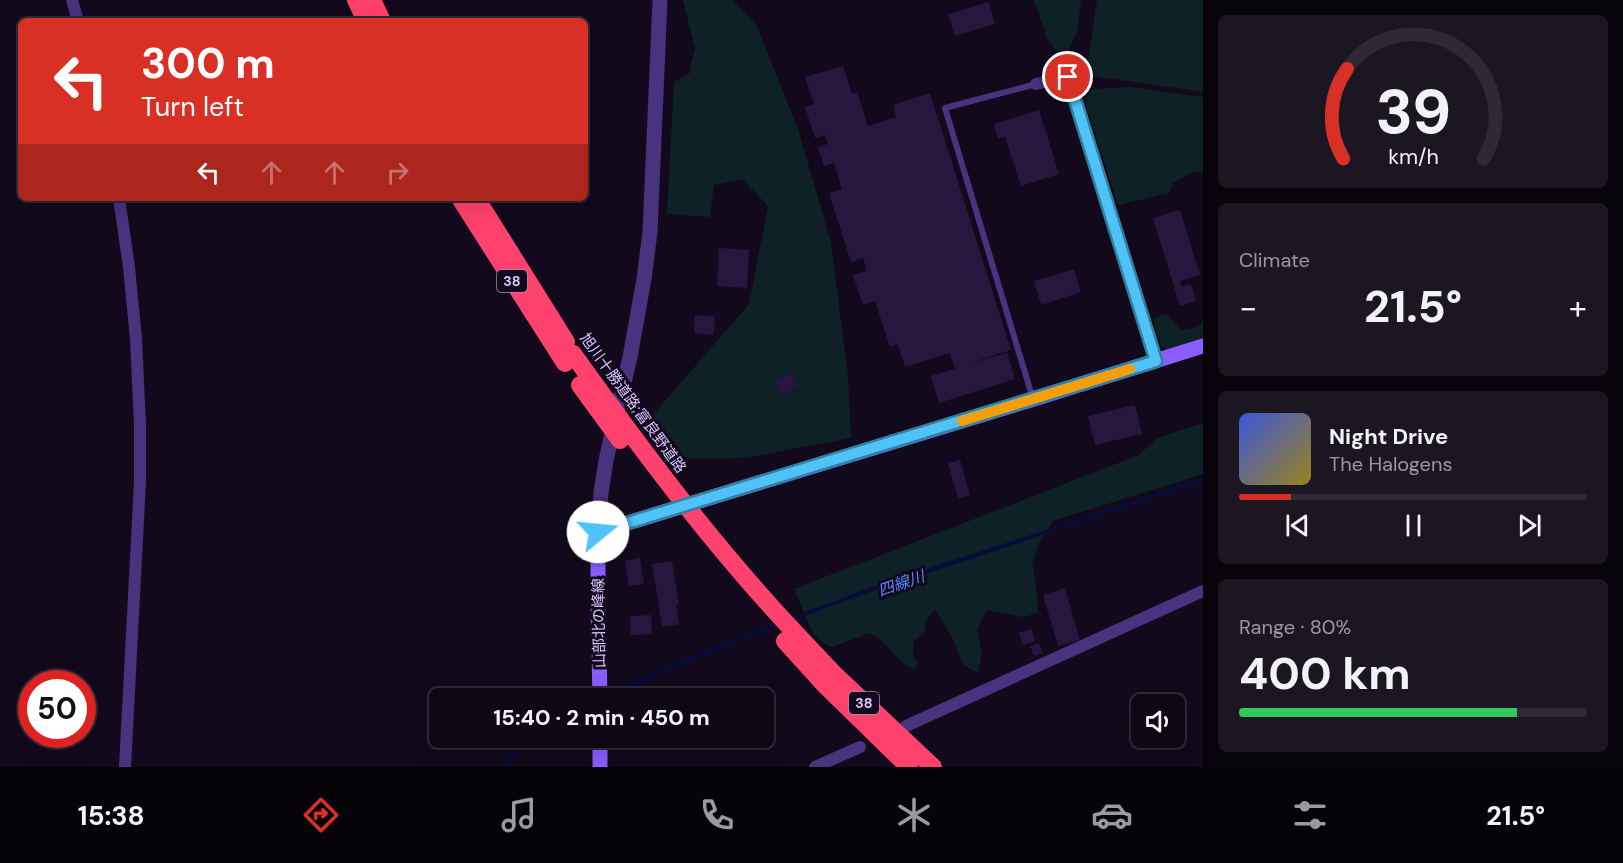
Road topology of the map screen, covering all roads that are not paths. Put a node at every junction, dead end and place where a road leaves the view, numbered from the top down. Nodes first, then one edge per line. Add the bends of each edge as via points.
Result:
1 (72, 0) edge
2 (356, 0) edge
3 (372, 0) edge
4 (660, 0) edge
5 (77, 18) edge
6 (365, 18) edge
7 (381, 18) edge
8 (1036, 84) joint
9 (119, 201) edge
10 (462, 201) edge
11 (478, 201) edge
12 (1203, 346) edge
13 (569, 359) junction
14 (1156, 361) junction
15 (1034, 399) junction
16 (598, 532) junction
17 (1203, 591) edge
18 (791, 638) junction
19 (600, 688) edge
20 (906, 726) dead end
21 (860, 747) dead end
22 (600, 748) edge
23 (833, 764) edge
24 (125, 767) edge
25 (600, 767) edge
26 (815, 767) edge
27 (909, 767) edge
28 (933, 767) edge

1 - 5 street
2 - 6 highway
3 - 7 highway
4 - 16 street via 650,232 630,357 606,460
8 - 14 street via 1068,77
8 - 15 lane via 945,108
9 - 24 street via 135,329 140,437
10 - 13 highway, 旭川十勝道路;富良野道路 / 38
11 - 13 highway, 旭川十勝道路;富良野道路 / 38
12 - 14 main road
13 - 18 highway, 旭川十勝道路;富良野道路 / 38, bridge via 599,411 654,484 705,548
14 - 15 main road
15 - 16 main road
16 - 19 main road, 山部北の峰線
17 - 20 street
18 - 27 highway, 旭川十勝道路;富良野道路 / 38 via 824,684
18 - 28 highway, 旭川十勝道路;富良野道路 / 38
21 - 23 street
22 - 25 main road
23 - 26 street

